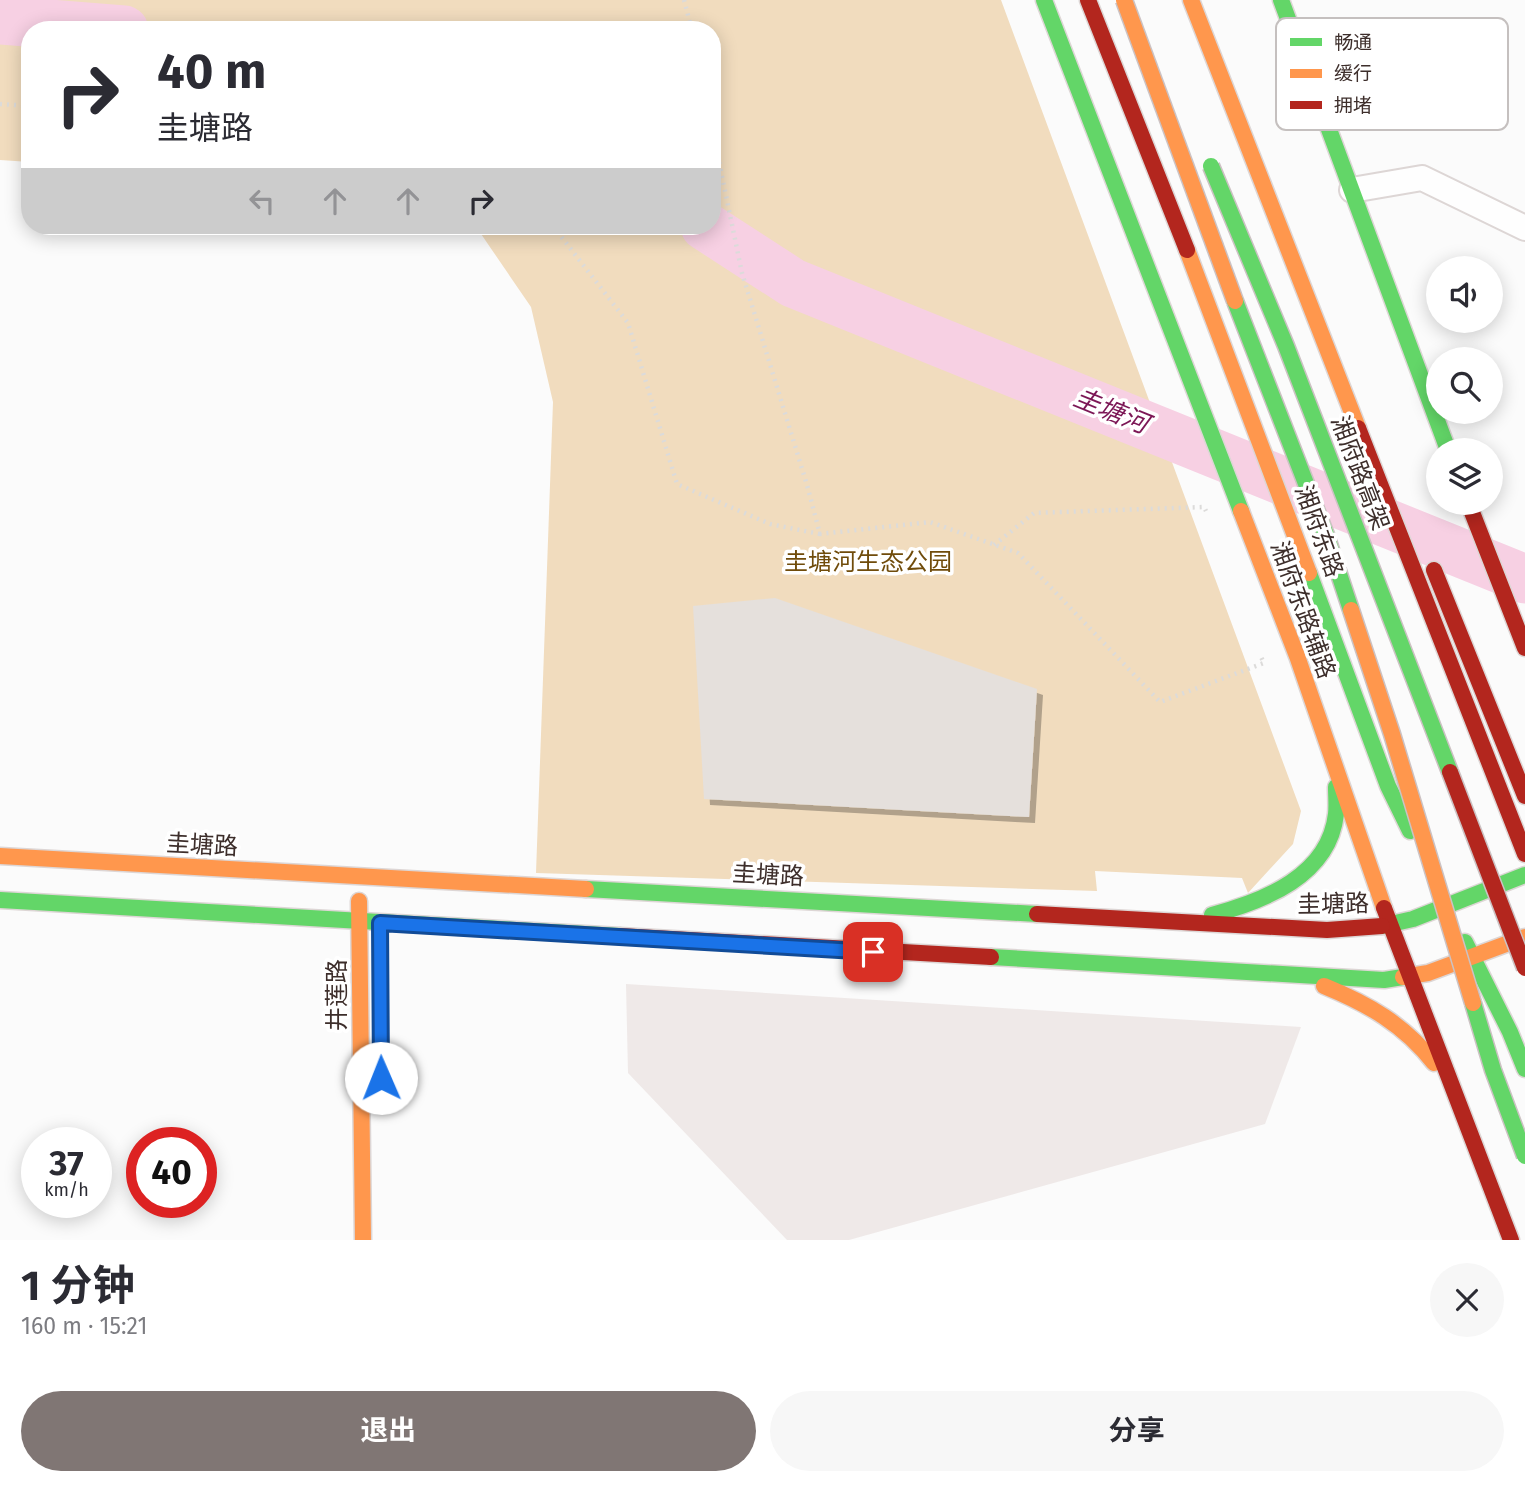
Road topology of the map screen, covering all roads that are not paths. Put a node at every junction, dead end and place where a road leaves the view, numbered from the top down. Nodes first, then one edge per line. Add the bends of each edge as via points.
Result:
1 (1045, 0) edge
2 (1088, 0) edge
3 (1124, 0) edge
4 (1191, 0) edge
5 (1205, 0) edge
6 (1281, 0) edge
7 (1288, 18) edge
8 (1330, 130) edge
9 (1205, 154) dead end
10 (1352, 190) junction
11 (1525, 228) edge
12 (1318, 282) dead end
13 (1444, 438) edge
14 (1473, 515) edge
15 (1427, 553) dead end
16 (1525, 648) edge
17 (1332, 759) junction
18 (1525, 796) edge
19 (1525, 854) edge
20 (0, 856) edge
21 (1525, 874) edge
22 (359, 876) junction
23 (0, 900) edge
24 (1447, 905) junction
25 (359, 922) junction
26 (1186, 922) junction
27 (1390, 923) junction
28 (1525, 937) edge
29 (1473, 956) junction
30 (1525, 968) edge
31 (1291, 976) junction
32 (1410, 976) junction
33 (1525, 1069) edge
34 (1453, 1092) junction
35 (1525, 1156) edge
36 (363, 1240) edge
37 (1511, 1240) edge

1 - 17 main road, 湘府东路辅路 via 1297,656
2 - 24 main road, 湘府东路 via 1223,338 1388,786
3 - 35 main road, bridge via 1330,548 1392,733 1493,1070
4 - 19 main road, 湘府路高架
5 - 12 main road
6 - 7 main road
8 - 10 main road
9 - 30 main road, 湘府路高架, bridge via 1286,346
10 - 11 street via 1422,178
10 - 13 main road
14 - 16 main road
15 - 18 main road
17 - 26 main road via 1338,798 1335,824 1328,846 1312,866 1275,894
17 - 27 main road, 湘府东路辅路
20 - 22 main road, 圭塘路
21 - 24 main road, 圭塘路
22 - 25 main road, 井莲路
22 - 26 main road, 圭塘路 via 379,883
23 - 25 main road
24 - 27 main road, 圭塘路
24 - 29 main road, 湘府东路
25 - 31 main road
25 - 36 main road, 井莲路
26 - 27 main road, 圭塘路 via 1327,930
27 - 32 main road, 湘府东路辅路
28 - 29 main road
29 - 32 main road
29 - 33 main road, 湘府东路
31 - 32 main road via 1384,980
31 - 34 main road via 1378,1009 1428,1054
32 - 34 main road, 湘府东路辅路
34 - 37 main road, 湘府东路辅路

